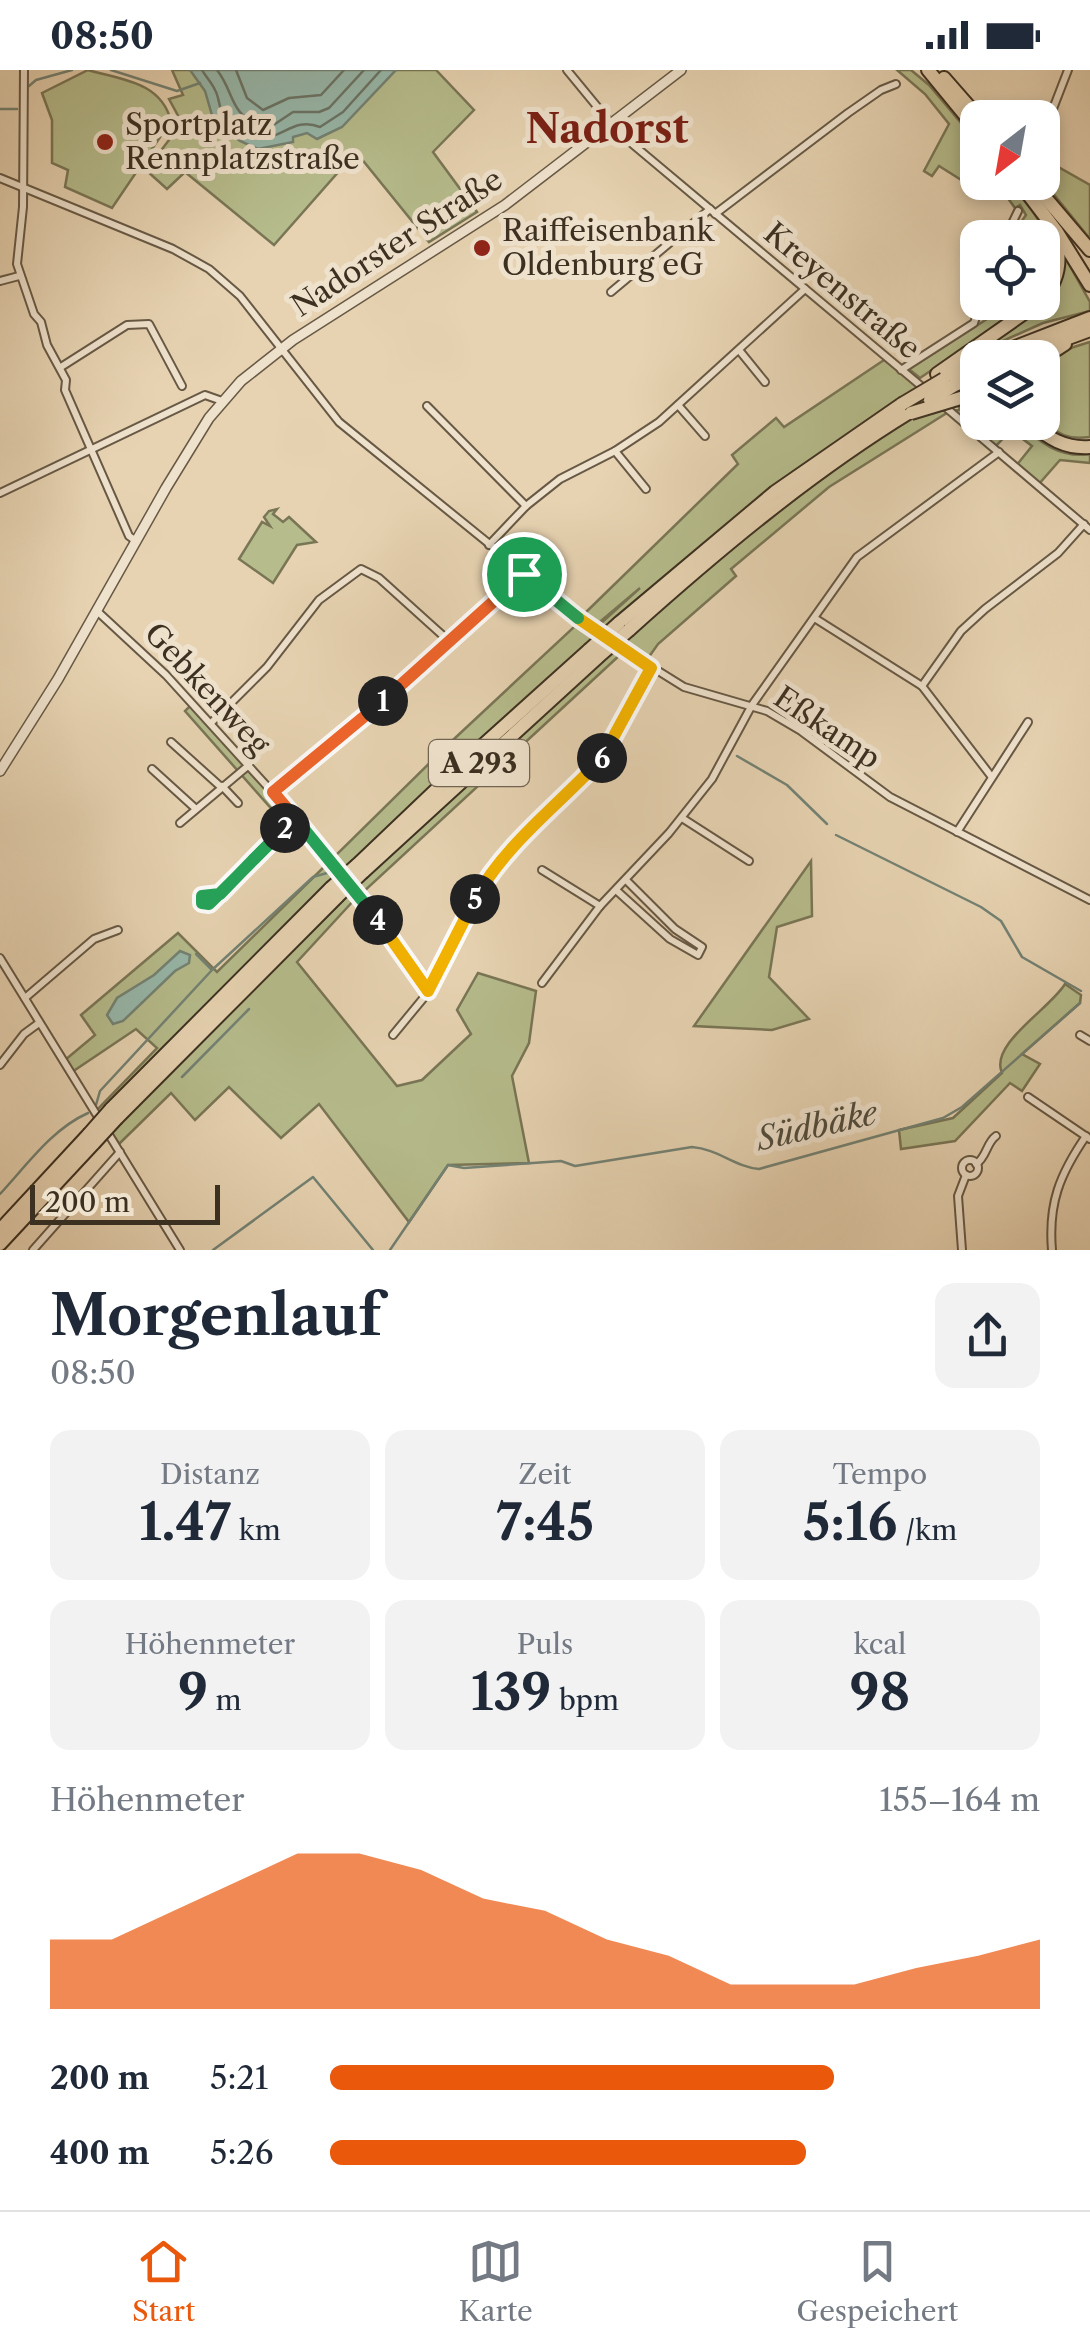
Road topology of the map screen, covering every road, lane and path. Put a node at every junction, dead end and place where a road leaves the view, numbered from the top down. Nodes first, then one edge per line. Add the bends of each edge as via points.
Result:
1 (24, 70) edge
2 (566, 70) edge
3 (681, 70) edge
4 (918, 70) edge
5 (928, 70) edge
6 (940, 70) edge
7 (1068, 70) edge
8 (896, 84) dead end
9 (955, 97) junction
10 (1056, 100) edge
11 (960, 102) edge
12 (960, 104) edge
13 (612, 125) junction
14 (0, 178) edge
15 (22, 187) junction
16 (1041, 202) junction
17 (1018, 211) dead end
18 (713, 212) junction
19 (1013, 220) edge
20 (1048, 220) edge
21 (1090, 250) edge
22 (1090, 271) edge
23 (19, 276) junction
24 (0, 282) edge
25 (1090, 285) edge
26 (805, 289) junction
27 (611, 292) dead end
28 (1090, 318) edge
29 (975, 320) edge
30 (1022, 320) edge
31 (1090, 331) edge
32 (1033, 340) edge
33 (1060, 342) edge
34 (1060, 346) edge
35 (282, 347) junction
36 (739, 350) junction
37 (61, 368) junction
38 (901, 370) junction
39 (765, 382) dead end
40 (182, 386) dead end
41 (955, 386) edge
42 (222, 401) junction
43 (678, 405) junction
44 (427, 406) dead end
45 (905, 408) junction
46 (1060, 434) edge
47 (705, 436) dead end
48 (1052, 440) edge
49 (1090, 444) edge
50 (92, 448) junction
51 (615, 451) junction
52 (999, 452) junction
53 (646, 489) dead end
54 (0, 493) edge
55 (526, 506) junction
56 (1087, 527) edge
57 (136, 541) junction
58 (489, 545) junction
59 (524, 574) junction
60 (98, 611) junction
61 (816, 619) junction
62 (624, 626) junction
63 (450, 642) junction
64 (651, 668) junction
65 (922, 686) junction
66 (752, 705) junction
67 (1028, 722) dead end
68 (211, 724) junction
69 (171, 742) dead end
70 (248, 765) junction
71 (152, 769) dead end
72 (0, 772) edge
73 (991, 776) junction
74 (222, 787) junction
75 (273, 792) junction
76 (238, 803) dead end
77 (196, 809) junction
78 (295, 818) junction
79 (682, 818) junction
80 (180, 823) dead end
81 (957, 832) junction
82 (749, 861) dead end
83 (542, 870) dead end
84 (626, 880) junction
85 (616, 890) junction
86 (220, 894) dead end
87 (1090, 900) edge
88 (600, 906) junction
89 (118, 930) dead end
90 (0, 958) edge
91 (542, 984) dead end
92 (428, 991) junction
93 (25, 998) junction
94 (39, 1023) junction
95 (393, 1034) dead end
96 (1080, 1034) dead end
97 (1090, 1041) edge
98 (0, 1065) edge
99 (1028, 1097) dead end
100 (996, 1136) dead end
101 (1088, 1137) edge
102 (92, 1138) junction
103 (120, 1152) junction
104 (0, 1230) edge
105 (0, 1244) edge
106 (33, 1250) edge
107 (180, 1250) edge
108 (962, 1250) edge
109 (1052, 1250) edge

1 - 15 street
2 - 13 street, Kreyenstraße
3 - 13 street, Nadorster Straße
4 - 9 highway
5 - 9 highway
6 - 9 highway
7 - 10 street
8 - 18 street
9 - 11 highway
9 - 12 highway
13 - 18 street, Kreyenstraße
13 - 35 street, Nadorster Straße via 476,224
14 - 15 street, Eßkamp
15 - 23 street
15 - 35 street, Eßkamp via 198,262 236,292
16 - 20 highway
16 - 21 highway
16 - 22 highway
16 - 25 highway
17 - 19 street
18 - 26 street, Kreyenstraße
18 - 27 street
23 - 24 street
23 - 37 street
26 - 36 street
26 - 38 street, Kreyenstraße
28 - 32 highway
29 - 38 street
30 - 41 highway
31 - 33 highway
31 - 34 highway
35 - 42 street, Nadorster Straße
35 - 58 street, Eßkamp via 338,422
36 - 39 street
36 - 43 street
37 - 40 street via 127,325 150,324
37 - 50 street
38 - 52 street, Kreyenstraße
41 - 45 highway, A 293, bridge
41 - 45 highway, bridge
42 - 50 street via 209,395
42 - 57 street, Nadorster Straße
43 - 47 street
43 - 51 street
44 - 55 street
45 - 62 highway, A 293
45 - 62 highway, A 293 via 857,432 774,492
46 - 49 highway
48 - 49 highway
50 - 54 street
50 - 57 street
51 - 53 street
51 - 55 street via 560,479
52 - 56 street, Kreyenstraße
52 - 61 street via 857,558
55 - 58 street
56 - 65 street via 961,632
57 - 60 street, Nadorster Straße
58 - 59 street, Eßkamp
59 - 63 street
59 - 64 street, Eßkamp
60 - 68 street, Gebkenweg
60 - 72 street, Nadorster Straße
61 - 65 street
61 - 66 street
62 - 102 highway, A 293, bridge via 334,892
63 - 68 street via 361,568 318,600
63 - 75 street
64 - 66 street, Eßkamp via 684,687
64 - 92 street via 609,751 528,830 478,894
65 - 73 street
66 - 79 street
66 - 81 street, Eßkamp via 793,725 890,797
67 - 73 street
68 - 70 street, Gebkenweg
69 - 74 street
70 - 74 street
70 - 75 street, Gebkenweg
71 - 77 street
73 - 81 street
74 - 76 street
74 - 77 street
75 - 78 street, Gebkenweg
77 - 80 street
78 - 86 street
78 - 92 street, Gebkenweg
79 - 82 street
79 - 84 street
81 - 87 street, Eßkamp
83 - 88 street
84 - 85 street
84 - 85 street via 702,947 698,955
85 - 88 street
88 - 91 street
89 - 93 street via 94,939
90 - 93 street
92 - 95 street
93 - 94 street
94 - 98 street
94 - 103 street
96 - 97 street
99 - 101 street
100 - 108 street via 982,1160 964,1163 958,1196
101 - 109 street via 1054,1192
102 - 104 highway, A 293
102 - 105 highway, A 293
103 - 106 street
103 - 107 street

